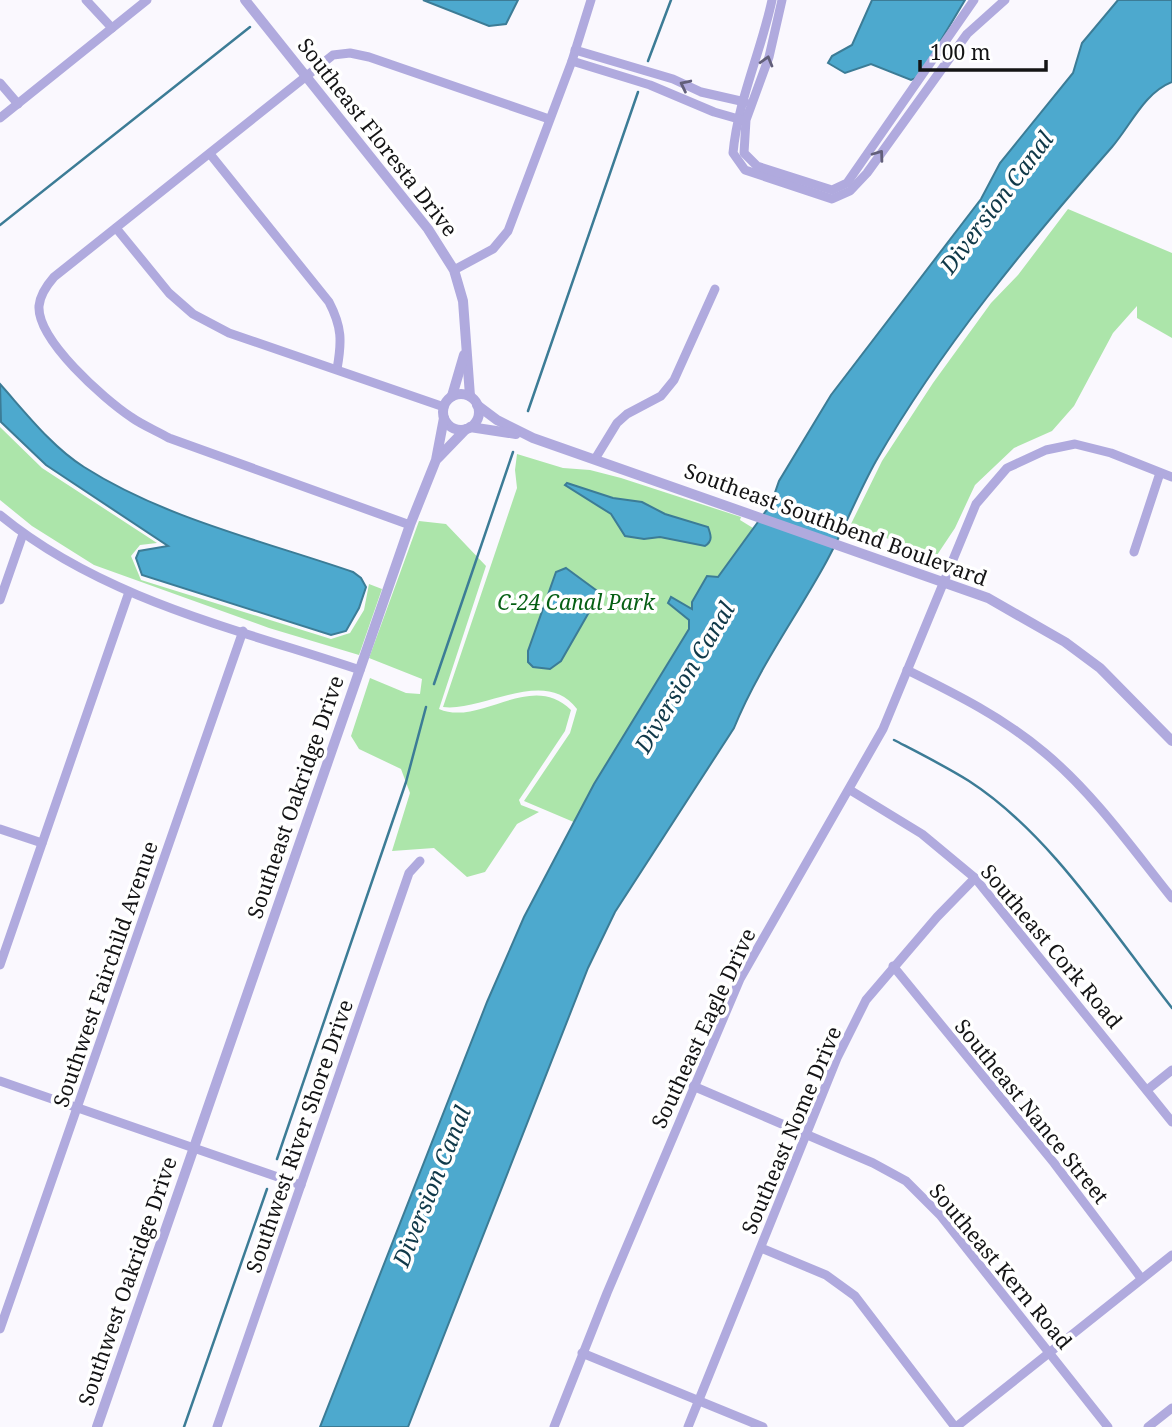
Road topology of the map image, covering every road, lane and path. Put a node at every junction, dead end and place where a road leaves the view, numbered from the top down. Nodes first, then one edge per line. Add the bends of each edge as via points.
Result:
1 (86, 0) edge
2 (147, 0) edge
3 (245, 0) edge
4 (591, 0) edge
5 (772, 0) edge
6 (782, 0) edge
7 (974, 0) edge
8 (1004, 0) edge
9 (773, 13) junction
10 (112, 28) junction
11 (949, 40) junction
12 (958, 47) junction
13 (575, 50) junction
14 (572, 61) junction
15 (615, 62) junction
16 (612, 73) junction
17 (306, 75) junction
18 (0, 83) edge
19 (746, 103) junction
20 (18, 104) junction
21 (908, 107) junction
22 (0, 118) edge
23 (549, 119) junction
24 (742, 120) junction
25 (210, 154) junction
26 (116, 228) junction
27 (454, 270) junction
28 (715, 289) dead end
29 (466, 349) junction
30 (337, 369) junction
31 (452, 396) junction
32 (473, 400) junction
33 (444, 413) junction
34 (468, 428) junction
35 (529, 437) junction
36 (595, 459) junction
37 (436, 460) junction
38 (1160, 473) junction
39 (1172, 477) edge
40 (0, 515) edge
41 (410, 525) junction
42 (23, 534) junction
43 (1134, 552) dead end
44 (944, 580) junction
45 (129, 592) junction
46 (0, 600) edge
47 (243, 631) junction
48 (360, 670) junction
49 (907, 670) junction
50 (1172, 741) edge
51 (850, 790) junction
52 (0, 828) edge
53 (42, 843) junction
54 (420, 861) dead end
55 (975, 878) junction
56 (1172, 898) edge
57 (1, 958) edge
58 (893, 966) junction
59 (1172, 1070) edge
60 (0, 1081) edge
61 (693, 1086) junction
62 (1147, 1090) junction
63 (77, 1108) junction
64 (1172, 1122) edge
65 (805, 1136) junction
66 (194, 1148) junction
67 (301, 1185) junction
68 (761, 1248) junction
69 (1172, 1255) edge
70 (1141, 1278) junction
71 (0, 1329) edge
72 (1050, 1352) junction
73 (582, 1353) junction
74 (699, 1400) junction
75 (1172, 1408) edge
76 (97, 1427) edge
77 (217, 1427) edge
78 (554, 1427) edge
79 (688, 1427) edge
80 (764, 1427) edge
81 (955, 1427) edge
82 (1108, 1427) edge
83 (1148, 1427) edge

1 - 10 street
2 - 10 street
3 - 17 street, Southeast Floresta Drive
4 - 13 street
5 - 9 street
6 - 9 street
7 - 11 street
8 - 12 street via 977,22
9 - 19 street via 769,57
10 - 20 street
11 - 12 street
11 - 21 street
12 - 21 street
13 - 14 street
13 - 15 street
14 - 16 street
14 - 23 street
15 - 16 street
19 -> 15 street
16 - 24 street
17 - 23 street via 333,55 350,53
17 - 25 street
17 - 27 street, Southeast Floresta Drive via 428,229
18 - 20 street
19 - 24 street
20 - 22 street
21 - 24 street via 848,188 832,199 745,170 733,153
23 - 27 street via 508,232 493,249
25 - 26 street
25 - 30 street via 330,302 341,325
26 - 30 street via 169,293 193,314 229,333
26 - 41 street via 54,277 39,305 41,321 54,341 107,399 132,419 169,438
27 - 29 street, Southeast Floresta Drive via 463,300
28 - 36 street via 674,380 661,396 617,423
29 - 31 street, Southeast Floresta Drive
29 - 32 street, Southeast Floresta Drive
30 - 33 street
31 - 32 street
31 - 33 street
32 - 34 street via 477,420
32 - 35 street, Southeast Southbend Boulevard via 496,420
33 - 34 street via 451,427
33 - 37 street, Southeast Oakridge Drive
34 - 35 street, Southeast Southbend Boulevard
34 - 37 street, Southeast Oakridge Drive
35 - 36 street, Southeast Southbend Boulevard
36 - 44 street, Southeast Southbend Boulevard
37 - 41 street, Southeast Oakridge Drive
38 - 39 street, Southeast Eagle Drive
38 - 43 street
38 - 44 street, Southeast Eagle Drive via 1075,444 1046,450 1007,468 976,503
40 - 42 street
41 - 48 street, Southeast Oakridge Drive
42 - 45 street via 79,570
42 - 46 street
44 - 49 street, Southeast Eagle Drive
44 - 50 street, Southeast Southbend Boulevard via 988,598 1065,642 1130,695
45 - 47 street
45 - 53 street
47 - 48 street
47 - 63 street, Southwest Fairchild Avenue
48 - 66 street, Southeast Oakridge Drive
49 - 51 street, Southeast Eagle Drive via 883,729
49 - 56 street via 963,697 1045,753 1101,809
51 - 55 street, Southeast Cork Road via 933,842
51 - 61 street, Southeast Eagle Drive via 740,979
52 - 53 street
53 - 57 street
54 - 67 street, Southwest River Shore Drive via 408,873
55 - 58 street, Southeast Nome Drive
55 - 62 street, Southeast Cork Road
58 - 65 street, Southeast Nome Drive via 866,1000
58 - 70 street, Southeast Nance Street
59 - 62 street
60 - 63 street
61 - 65 street, Southeast Kern Road
61 - 73 street, Southeast Eagle Drive
62 - 64 street, Southeast Cork Road
63 - 66 street
63 - 71 street, Southwest Fairchild Avenue
65 - 68 street, Southeast Nome Drive
65 - 72 street, Southeast Kern Road via 906,1181 940,1215
66 - 67 street
66 - 76 street, Southwest Oakridge Drive
67 - 77 street, Southwest River Shore Drive
68 - 74 street, Southeast Nome Drive
68 - 81 street via 826,1275 855,1296
69 - 70 street
70 - 72 street
72 - 81 street
72 - 82 street, Southeast Kern Road
73 - 74 street
73 - 78 street, Southeast Eagle Drive
74 - 79 street, Southeast Nome Drive
74 - 80 street
75 - 83 street

